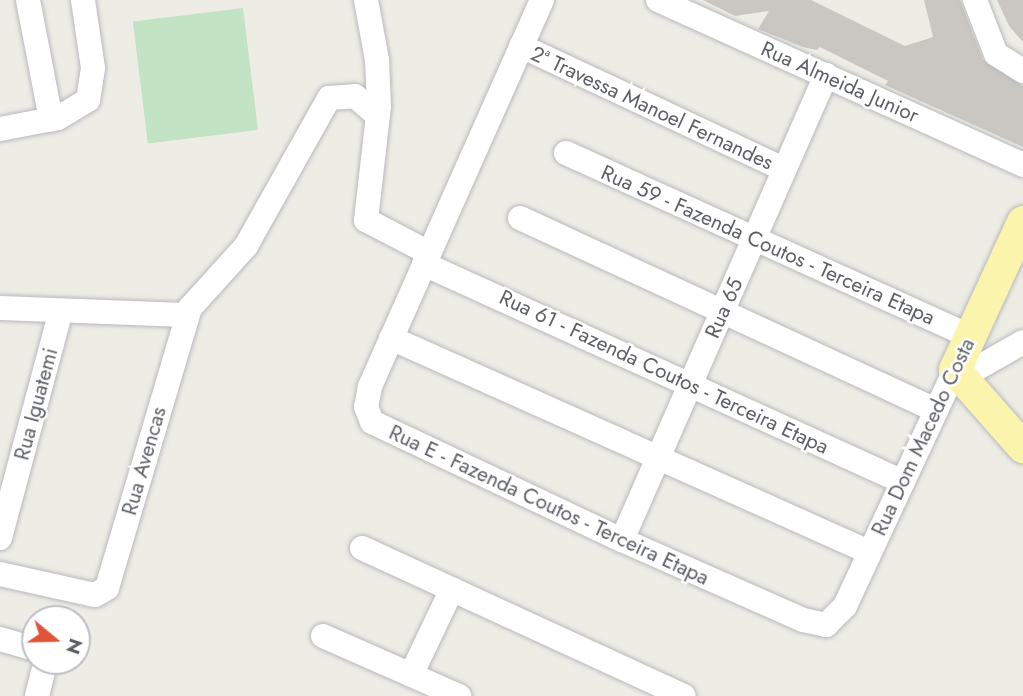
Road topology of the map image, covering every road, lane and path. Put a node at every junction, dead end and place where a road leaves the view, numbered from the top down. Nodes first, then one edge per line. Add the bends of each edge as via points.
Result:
1 (28, 0) edge
2 (83, 0) edge
3 (366, 0) edge
4 (542, 0) edge
5 (975, 0) edge
6 (661, 1) edge
7 (521, 46) junction
8 (1023, 71) edge
9 (826, 75) junction
10 (378, 116) junction
11 (51, 120) junction
12 (0, 129) edge
13 (566, 153) dead end
14 (1023, 165) edge
15 (784, 169) junction
16 (520, 218) dead end
17 (1023, 222) edge
18 (754, 239) junction
19 (426, 258) junction
20 (0, 308) edge
21 (61, 310) junction
22 (721, 313) junction
23 (186, 315) junction
24 (970, 336) junction
25 (391, 338) junction
26 (1023, 342) edge
27 (958, 374) junction
28 (691, 382) junction
29 (936, 410) junction
30 (1020, 439) edge
31 (657, 458) junction
32 (903, 482) junction
33 (0, 538) edge
34 (622, 540) junction
35 (362, 548) dead end
36 (869, 552) junction
37 (0, 574) edge
38 (452, 589) junction
39 (803, 620) joint
40 (323, 636) dead end
41 (0, 639) edge
42 (21, 645) edge
43 (42, 675) edge
44 (411, 675) junction
45 (38, 692) edge
46 (459, 696) edge
47 (684, 696) edge

1 - 11 street
2 - 11 street via 93,88 80,108
3 - 10 street via 377,60
4 - 7 street, Rua E - Fazenda Coutos - Terceira Etapa
5 - 8 street via 996,54
6 - 9 street, Rua Almeida Junior
7 - 15 street, 2ª Travessa Manoel Fernandes
7 - 19 street, Rua E - Fazenda Coutos - Terceira Etapa
9 - 14 street, Rua Almeida Junior
9 - 15 street, Rua 65
10 - 19 street, Rua 61 - Fazenda Coutos - Terceira Etapa via 366,220
10 - 23 street via 355,96 329,98 246,246
11 - 12 street
13 - 18 street, Rua 59 - Fazenda Coutos - Terceira Etapa
15 - 18 street, Rua 65
16 - 22 street
17 - 24 main road, Rua Dom Macedo Costa
18 - 22 street, Rua 65
18 - 24 street, Rua 59 - Fazenda Coutos - Terceira Etapa
19 - 25 street, Rua E - Fazenda Coutos - Terceira Etapa
19 - 28 street, Rua 61 - Fazenda Coutos - Terceira Etapa
20 - 21 street
21 - 23 street
21 - 33 street, Rua Iguatemi
22 - 28 street, Rua 65
22 - 29 street
23 - 37 street, Rua Avencas via 111,580 100,594 89,594
24 - 27 main road, Rua Dom Macedo Costa
25 - 31 street
25 - 34 street, Rua E - Fazenda Coutos - Terceira Etapa via 367,398 372,422
26 - 27 street
27 - 29 street, Rua Dom Macedo Costa
27 - 30 main road
28 - 31 street, Rua 65
28 - 32 street, Rua 61 - Fazenda Coutos - Terceira Etapa
29 - 32 street, Rua Dom Macedo Costa
31 - 34 street, Rua 65
31 - 36 street
32 - 36 street, Rua Dom Macedo Costa
34 - 39 street, Rua E - Fazenda Coutos - Terceira Etapa
35 - 38 street
36 - 39 street, Rua Dom Macedo Costa via 832,622 818,625
38 - 44 street
38 - 47 street
40 - 44 street
41 - 42 street
43 - 45 street
44 - 46 street

